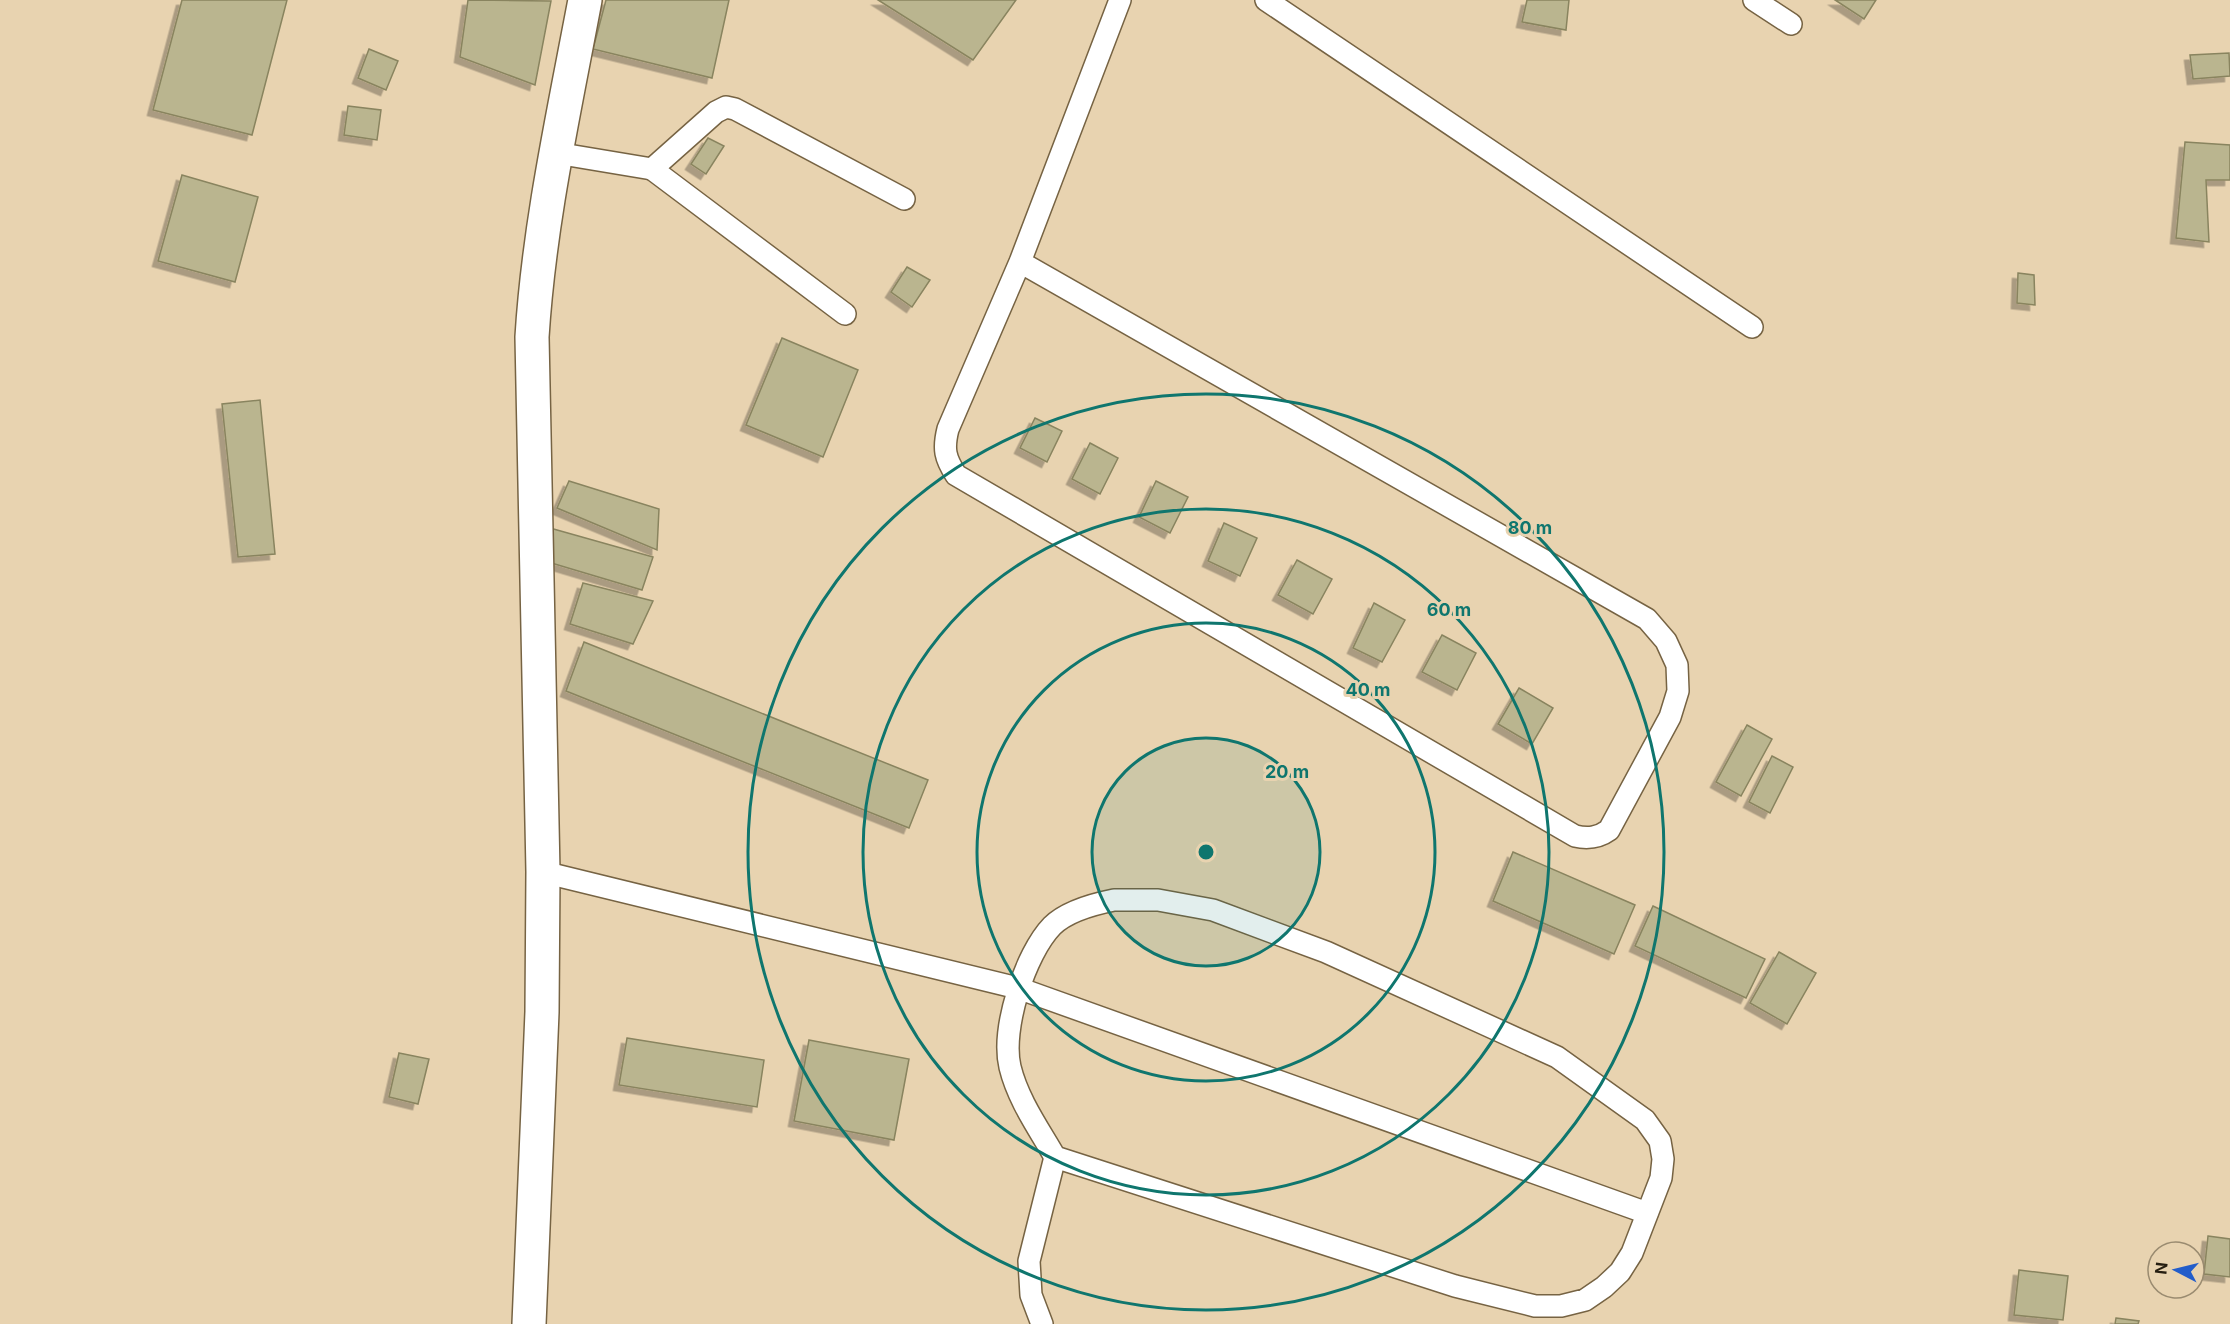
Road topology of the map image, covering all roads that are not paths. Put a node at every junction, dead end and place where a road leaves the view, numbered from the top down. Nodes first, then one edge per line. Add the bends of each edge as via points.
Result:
1 (585, 0) edge
2 (1120, 0) edge
3 (1266, 0) edge
4 (1754, 0) edge
5 (1791, 24) dead end
6 (556, 153) junction
7 (652, 170) junction
8 (904, 199) dead end
9 (1020, 262) junction
10 (845, 314) dead end
11 (1752, 327) dead end
12 (543, 872) junction
13 (1018, 988) junction
14 (1055, 1157) junction
15 (1647, 1214) junction
16 (1535, 1315) edge
17 (529, 1324) edge
18 (1042, 1324) edge

1 - 6 street
2 - 9 lane
3 - 11 lane
4 - 5 lane
6 - 7 lane
6 - 12 street via 535,286 532,338
7 - 8 lane via 726,107
7 - 10 lane
9 - 9 lane via 948,429 946,461 956,475 1575,836 1601,836 1609,830 1670,717 1678,691 1677,665 1666,641 1647,619
12 - 13 lane
12 - 17 street via 542,1012
13 - 14 lane via 1007,1045 1010,1067 1021,1097
13 - 15 lane
13 - 15 lane via 1030,957 1053,925 1085,906 1114,900 1158,900 1213,910 1326,952 1557,1057 1645,1120 1660,1141 1661,1178
14 - 16 lane
14 - 18 lane via 1029,1261 1031,1294
15 - 16 lane via 1632,1253 1604,1287 1585,1300

